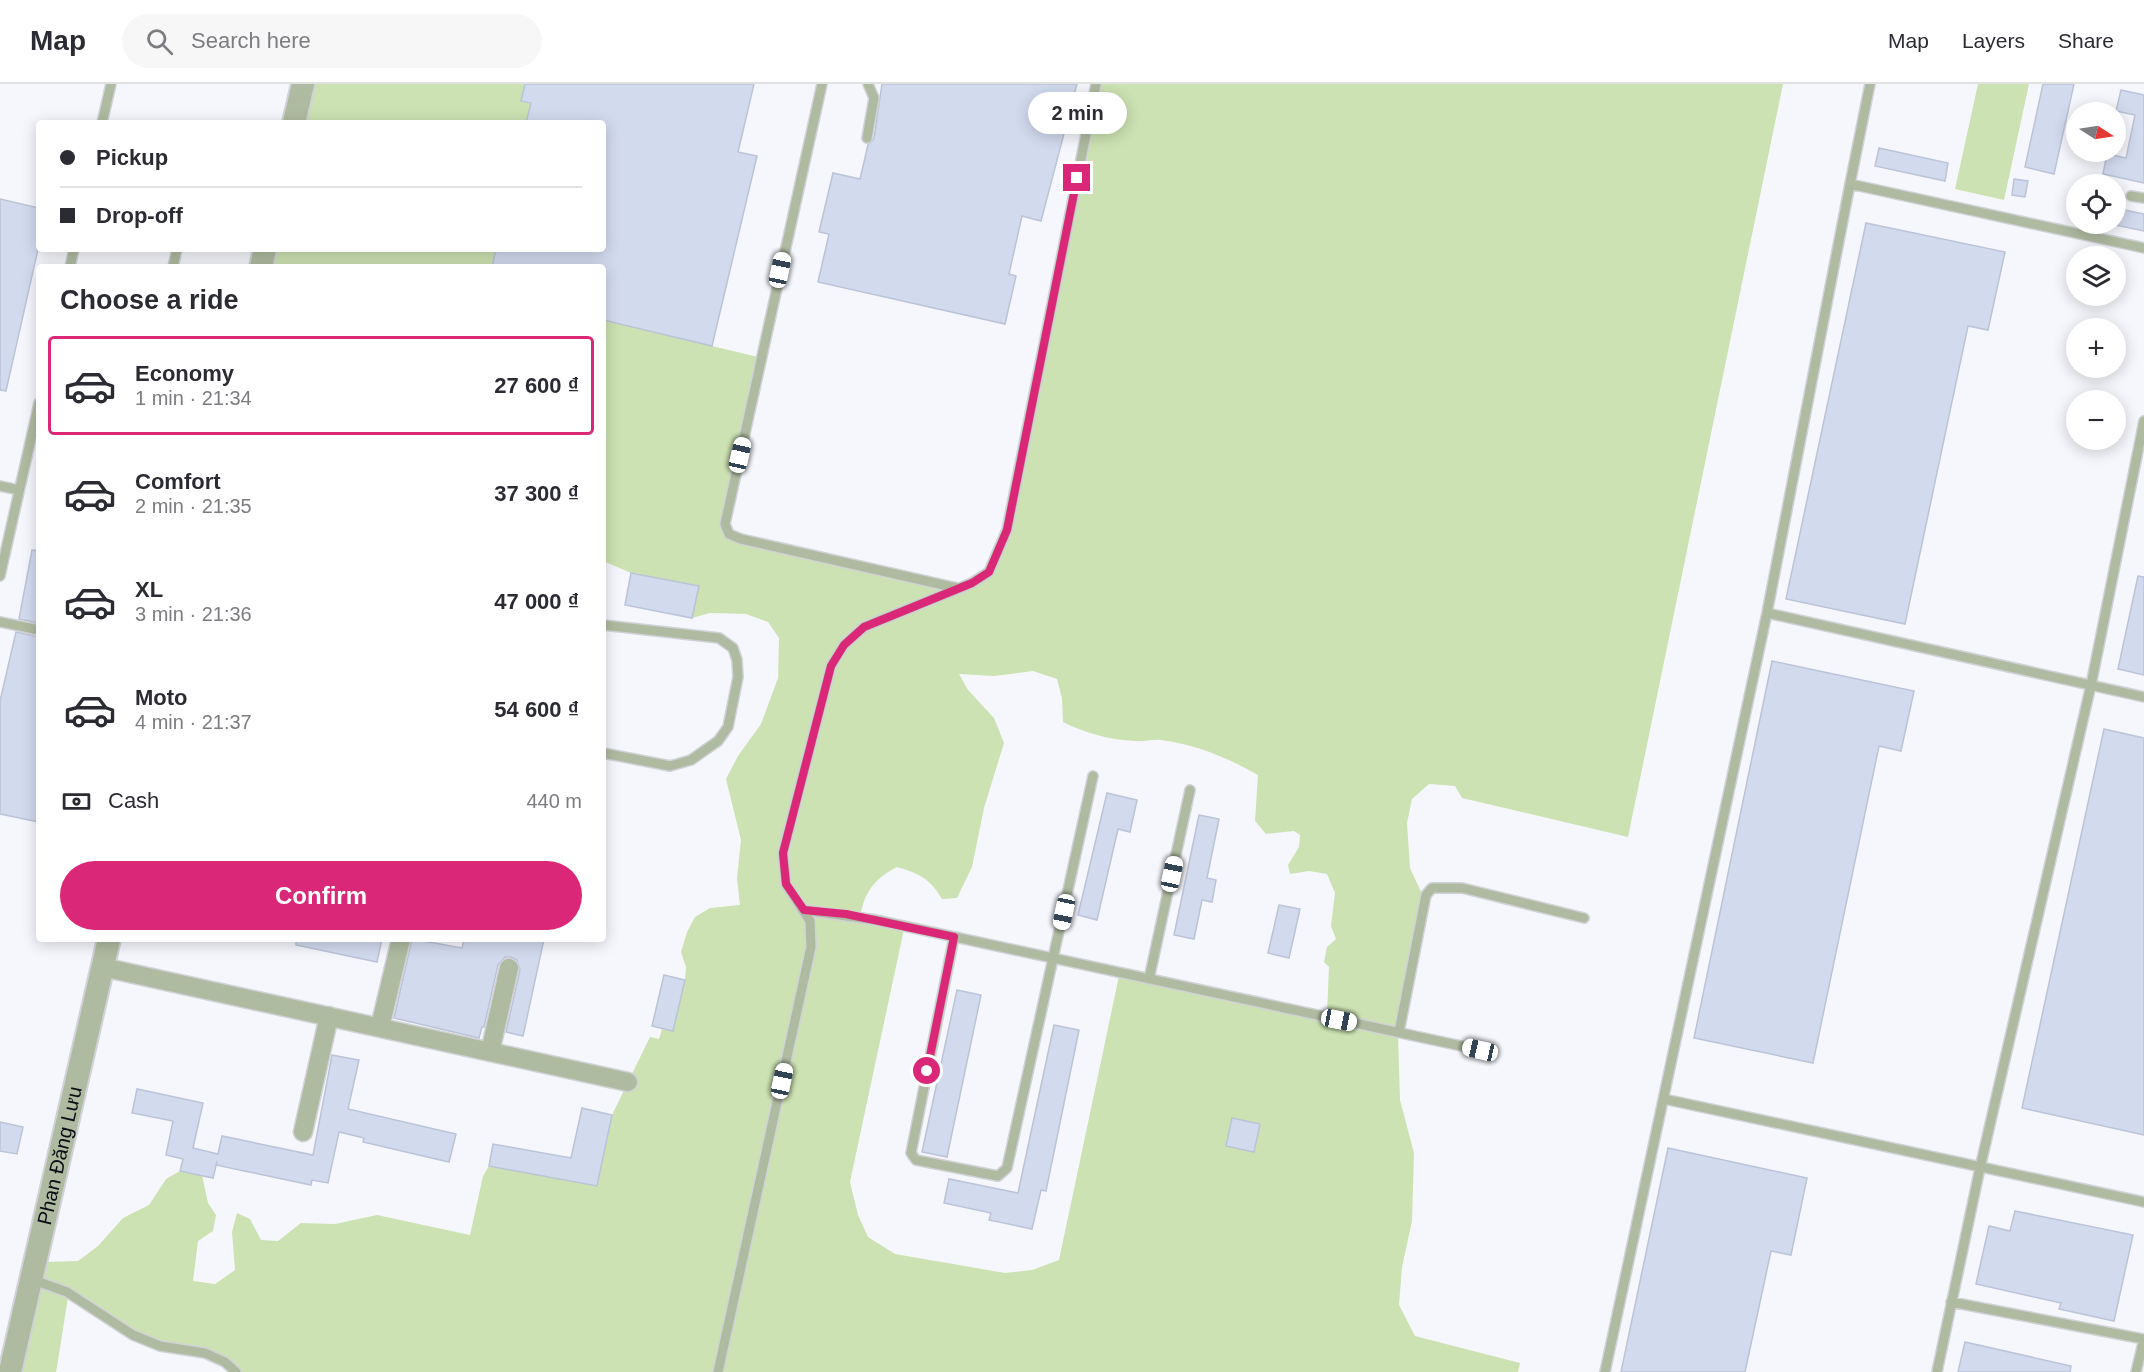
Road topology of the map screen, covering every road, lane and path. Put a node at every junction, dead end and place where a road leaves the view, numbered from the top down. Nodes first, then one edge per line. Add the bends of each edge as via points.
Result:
1 (111, 84) edge
2 (303, 84) edge
3 (822, 84) edge
4 (868, 84) edge
5 (1096, 84) edge
6 (1870, 84) edge
7 (103, 120) edge
8 (295, 120) edge
9 (867, 138) dead end
10 (1850, 184) junction
11 (2131, 196) dead end
12 (2144, 198) edge
13 (2144, 248) edge
14 (2144, 421) edge
15 (36, 429) edge
16 (34, 447) edge
17 (0, 486) edge
18 (19, 490) junction
19 (0, 576) edge
20 (958, 588) junction
21 (1767, 613) junction
22 (0, 622) edge
23 (606, 625) edge
24 (36, 629) edge
25 (2091, 685) junction
26 (2144, 697) edge
27 (606, 754) edge
28 (1093, 776) dead end
29 (1190, 790) dead end
30 (804, 910) junction
31 (1584, 918) dead end
32 (954, 937) junction
33 (108, 942) edge
34 (400, 942) edge
35 (1054, 958) junction
36 (102, 967) junction
37 (509, 968) dead end
38 (1149, 979) junction
39 (328, 1016) junction
40 (380, 1027) junction
41 (1399, 1032) junction
42 (1480, 1050) dead end
43 (490, 1052) junction
44 (628, 1082) dead end
45 (1664, 1100) junction
46 (303, 1132) dead end
47 (1980, 1168) junction
48 (2144, 1202) edge
49 (31, 1279) junction
50 (1952, 1302) junction
51 (2144, 1338) edge
52 (10, 1372) edge
53 (236, 1372) edge
54 (718, 1372) edge
55 (1605, 1372) edge
56 (1937, 1372) edge
57 (2136, 1372) edge

1 - 7 lane
2 - 8 street
3 - 20 lane via 725,524 729,534 741,540
4 - 9 lane via 874,98
5 - 20 lane via 1007,530 989,572
6 - 10 lane
10 - 13 lane
10 - 21 lane
11 - 12 lane
14 - 25 lane
15 - 16 lane
16 - 18 lane
17 - 18 lane
18 - 19 lane
20 - 30 lane via 864,627 844,645 831,666 783,853 786,884
21 - 25 lane
21 - 45 lane
22 - 24 lane
23 - 27 lane via 719,638 733,648 738,677 728,727 718,741 698,756 670,766
25 - 26 lane
25 - 47 lane
28 - 35 lane
29 - 38 lane
30 - 32 lane via 846,914
30 - 54 lane via 813,931 812,947
31 - 41 lane via 1462,888 1432,888 1426,895
32 - 35 lane
32 - 35 lane via 910,1153 916,1160 998,1176 1007,1168
33 - 36 street, Phan Đăng Lưu
34 - 40 street
35 - 38 lane
36 - 39 street
36 - 49 street, Phan Đăng Lưu
37 - 43 street
38 - 41 lane
39 - 40 street
39 - 46 street
40 - 43 street
41 - 42 lane
43 - 44 street
45 - 47 lane
45 - 55 lane
47 - 48 lane
47 - 50 lane
49 - 52 street, Phan Đăng Lưu
49 - 53 lane via 67,1292 132,1335 160,1346 205,1353
50 - 51 lane
50 - 56 lane
51 - 57 lane

